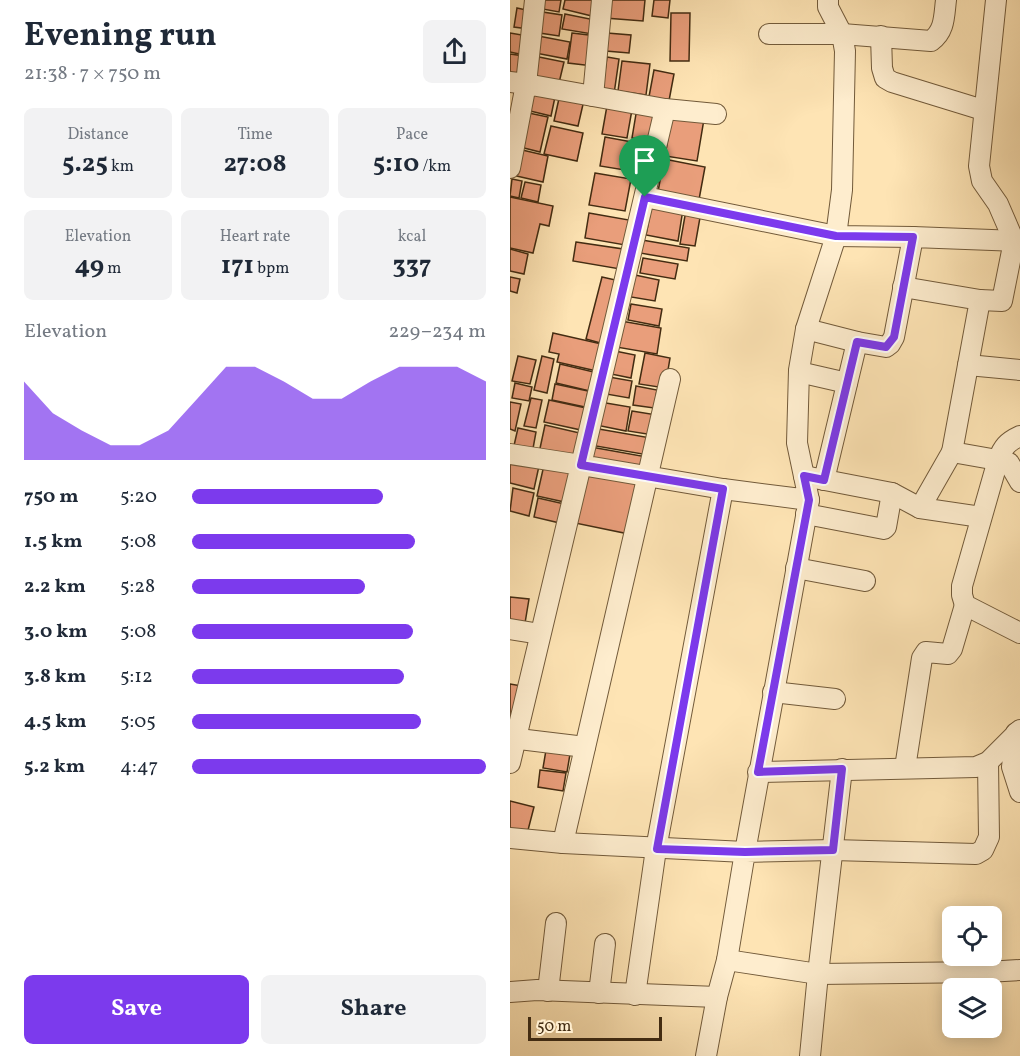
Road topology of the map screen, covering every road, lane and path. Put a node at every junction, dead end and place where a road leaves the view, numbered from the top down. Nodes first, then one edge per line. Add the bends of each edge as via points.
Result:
1 (535, 0) edge
2 (602, 0) edge
3 (828, 0) edge
4 (946, 0) edge
5 (996, 0) edge
6 (769, 34) dead end
7 (842, 34) junction
8 (881, 36) junction
9 (518, 83) edge
10 (593, 96) junction
11 (665, 109) junction
12 (983, 110) junction
13 (716, 114) dead end
14 (510, 168) edge
15 (645, 197) junction
16 (836, 236) junction
17 (913, 237) junction
18 (1017, 241) edge
19 (903, 286) junction
20 (981, 300) junction
21 (806, 329) junction
22 (857, 342) junction
23 (968, 365) junction
24 (1020, 370) edge
25 (799, 372) junction
26 (670, 379) dead end
27 (847, 383) junction
28 (1020, 436) edge
29 (952, 452) junction
30 (510, 454) edge
31 (998, 460) junction
32 (581, 465) junction
33 (649, 476) junction
34 (804, 476) junction
35 (824, 480) junction
36 (1020, 482) edge
37 (723, 489) junction
38 (892, 493) junction
39 (807, 507) junction
40 (920, 508) junction
41 (981, 517) junction
42 (796, 568) junction
43 (865, 581) dead end
44 (965, 605) junction
45 (510, 629) edge
46 (1020, 633) edge
47 (540, 634) junction
48 (773, 692) junction
49 (835, 699) dead end
50 (1018, 732) edge
51 (512, 738) edge
52 (585, 747) junction
53 (988, 762) junction
54 (510, 763) edge
55 (905, 768) junction
56 (842, 769) junction
57 (758, 772) junction
58 (1020, 792) edge
59 (510, 838) edge
60 (563, 843) junction
61 (657, 849) junction
62 (833, 850) junction
63 (745, 852) junction
64 (556, 923) dead end
65 (605, 944) dead end
66 (727, 960) junction
67 (1020, 970) edge
68 (818, 974) junction
69 (548, 991) junction
70 (510, 992) edge
71 (599, 993) junction
72 (635, 995) junction
73 (717, 997) junction
74 (706, 1056) edge
75 (810, 1056) edge

1 - 9 street
2 - 10 street
3 - 7 street
4 - 8 street via 943,27 931,41
5 - 12 street
6 - 7 street
7 - 8 street
7 - 16 street via 842,190
8 - 12 street via 885,78
9 - 10 street
9 - 14 street
10 - 11 street
11 - 13 street
11 - 15 street
12 - 18 street via 980,174
15 - 16 street
15 - 32 street
16 - 17 street
16 - 21 street
17 - 18 street
17 - 19 street
18 - 20 street via 1002,301
19 - 20 street
19 - 22 street via 890,344 879,347
20 - 23 street
21 - 22 street
21 - 25 street
22 - 27 street
23 - 24 street
23 - 29 street
25 - 27 street
25 - 34 street via 797,443
26 - 33 street
27 - 35 street
28 - 31 street via 1002,447
29 - 31 street
29 - 40 street
30 - 32 street
31 - 36 street via 1009,464
31 - 41 street
32 - 33 street
32 - 47 street
33 - 37 street
33 - 52 street
34 - 35 street
34 - 39 street
35 - 38 street
37 - 39 street
37 - 61 street
38 - 39 street via 884,529
38 - 40 street
39 - 42 street
40 - 41 street
41 - 44 street via 962,586
42 - 43 street
42 - 48 street
44 - 46 street
44 - 55 street via 948,654 926,652 922,658
45 - 47 street
47 - 51 street
48 - 49 street
48 - 57 street
50 - 53 street
50 - 58 street via 1012,767
51 - 52 street
51 - 54 street
52 - 60 street
53 - 55 street via 976,767
53 - 62 street via 989,837 976,854
55 - 56 street
56 - 57 street
56 - 62 street
57 - 63 street
59 - 60 street
60 - 61 street
61 - 63 street
61 - 72 street
62 - 63 street
62 - 68 street
63 - 66 street
64 - 69 street
65 - 71 street
66 - 68 street
66 - 73 street
67 - 68 street
68 - 75 street
69 - 70 street
69 - 71 street
71 - 72 street
72 - 73 street
73 - 74 street

